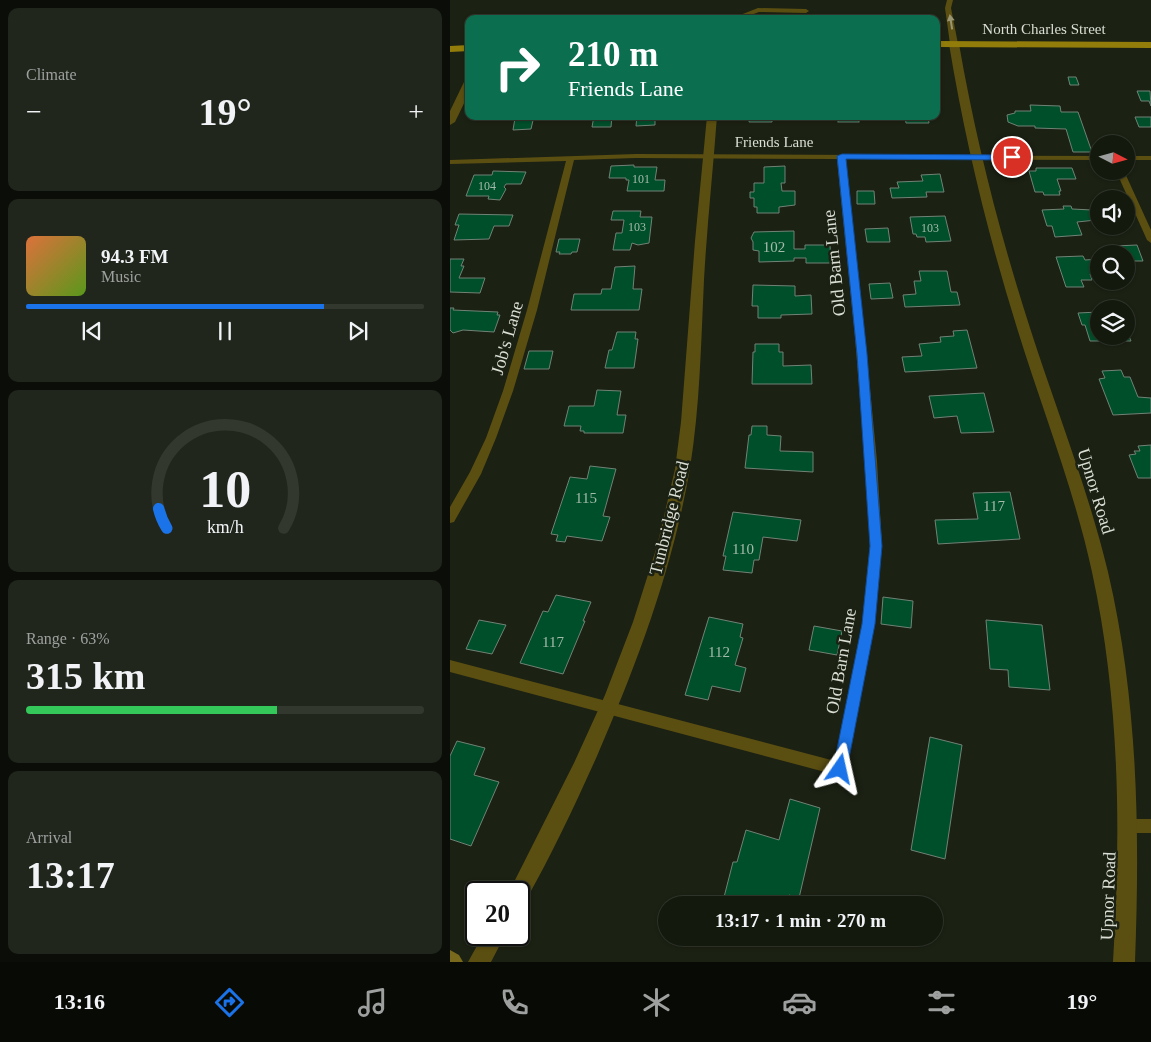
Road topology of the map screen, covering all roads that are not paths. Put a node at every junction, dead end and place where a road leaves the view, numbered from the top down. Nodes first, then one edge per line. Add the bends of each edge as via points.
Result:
1 (950, 0) edge
2 (806, 11) dead end
3 (744, 15) edge
4 (940, 44) edge
5 (954, 44) junction
6 (1151, 45) edge
7 (465, 48) edge
8 (450, 49) edge
9 (465, 90) edge
10 (712, 120) edge
11 (450, 122) edge
12 (709, 156) junction
13 (842, 156) junction
14 (977, 157) junction
15 (571, 158) junction
16 (1090, 158) edge
17 (1135, 158) edge
18 (1151, 158) edge
19 (450, 162) edge
20 (1124, 180) edge
21 (1151, 240) edge
22 (450, 518) edge
23 (450, 666) edge
24 (609, 708) junction
25 (1129, 826) junction
26 (1151, 826) edge
27 (526, 881) edge
28 (488, 946) edge
29 (479, 962) edge
30 (1124, 962) edge

5 -> 1 lane via 948,8
2 - 3 lane via 758,10
4 - 5 main road, North Charles Street
5 - 6 main road, North Charles Street
5 - 14 street, Upnor Road
7 - 8 main road
9 - 11 street
10 - 12 street, Tunbridge Road
12 - 13 lane, Friends Lane
12 - 15 lane, Friends Lane
12 - 24 street, Tunbridge Road via 691,411 682,470 652,586
13 - 14 lane, Friends Lane
13 - 24 lane, Old Barn Lane via 862,356 876,546 868,624 840,769
14 - 16 lane, Friends Lane
14 - 25 street, Upnor Road via 1018,306 1084,512 1100,573 1123,710
15 - 19 lane, Friends Lane
15 - 22 lane, Job's Lane via 508,392 475,474
17 - 18 lane
20 - 21 lane
23 - 24 lane, Old Barn Lane
24 - 27 street, Tunbridge Road
25 - 26 lane
25 - 30 street, Upnor Road
28 - 29 street

